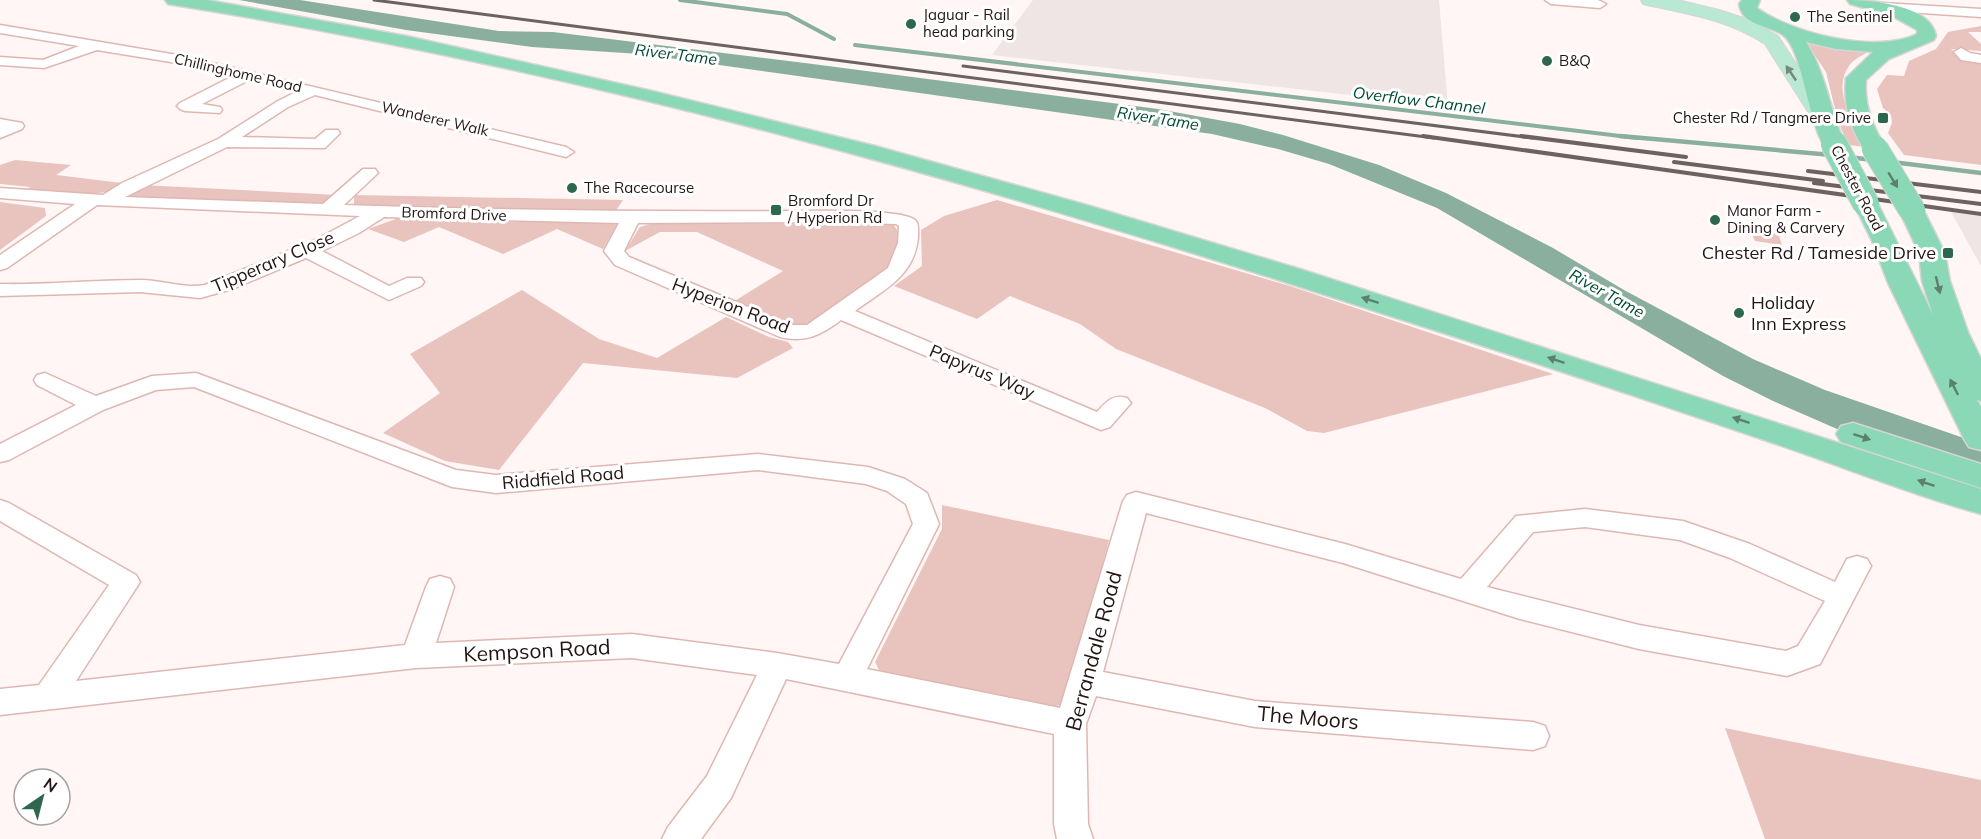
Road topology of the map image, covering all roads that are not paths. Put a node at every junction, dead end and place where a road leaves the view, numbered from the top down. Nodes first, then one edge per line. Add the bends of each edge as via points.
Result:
1 (174, 0) edge
2 (246, 0) edge
3 (1551, 0) edge
4 (1649, 0) edge
5 (1672, 0) edge
6 (1751, 0) edge
7 (1856, 0) edge
8 (1911, 0) edge
9 (1889, 3) edge
10 (1600, 4) dead end
11 (1981, 4) edge
12 (1981, 13) edge
13 (1759, 19) junction
14 (1981, 21) edge
15 (0, 28) edge
16 (1926, 29) junction
17 (1790, 32) junction
18 (98, 44) junction
19 (1898, 47) junction
20 (1961, 52) dead end
21 (3, 57) edge
22 (1981, 59) edge
23 (44, 64) junction
24 (65, 66) dead end
25 (247, 75) junction
26 (313, 90) junction
27 (214, 110) dead end
28 (1824, 122) junction
29 (0, 124) edge
30 (0, 133) edge
31 (332, 133) dead end
32 (224, 142) junction
33 (564, 147) dead end
34 (369, 173) dead end
35 (0, 194) edge
36 (99, 201) junction
37 (327, 210) junction
38 (379, 212) junction
39 (631, 218) junction
40 (908, 223) joint
41 (306, 250) junction
42 (0, 264) edge
43 (414, 282) dead end
44 (0, 290) edge
45 (840, 312) junction
46 (45, 381) dead end
47 (1981, 392) edge
48 (1119, 403) dead end
49 (94, 405) junction
50 (1981, 439) edge
51 (0, 454) edge
52 (1981, 477) edge
53 (1981, 502) edge
54 (0, 509) edge
55 (1857, 566) dead end
56 (440, 587) dead end
57 (1466, 592) junction
58 (1842, 597) junction
59 (416, 656) junction
60 (777, 665) junction
61 (847, 678) junction
62 (1085, 681) junction
63 (49, 696) junction
64 (0, 702) edge
65 (1070, 724) junction
66 (1533, 736) dead end
67 (680, 839) edge
68 (1075, 839) edge

53 -> 1 highway via 1771,429 1250,261 960,176 769,125 458,52 296,19
2 -> 52 highway via 443,36 638,79 979,164 1255,243
3 - 10 street
28 -> 4 main road via 1772,40 1717,15
5 - 13 main road
6 - 13 highway via 1749,10
7 - 9 highway
8 - 11 street
9 - 12 street
9 - 16 highway
13 - 17 highway
14 - 16 street via 1946,22
15 - 18 street, Chillinghome Road
16 - 19 highway via 1927,36 1921,41
17 - 19 highway via 1839,43
17 - 28 highway, Chester Road via 1807,59
18 - 23 street
18 - 25 street, Chillinghome Road
19 -> 47 highway, Chester Road, bridge via 1882,55 1856,78 1853,96 1858,118 1912,210 1932,253 1936,281 1953,332
20 - 22 street via 1966,57
21 - 23 street
23 - 24 street
25 - 26 street, Chillinghome Road
25 - 27 street via 185,106
26 - 32 street, Chillinghome Road via 283,104
26 - 33 street, Wanderer Walk
50 -> 28 highway, Chester Road, bridge
29 - 30 street via 16,126
31 - 32 street via 319,144
32 - 36 street, Chillinghome Road
34 - 37 street
35 - 36 street, Bromford Drive
36 - 37 street, Bromford Drive
36 - 42 street, Chillinghome Road
37 - 38 street, Bromford Drive
38 - 39 street, Bromford Drive
38 - 41 street, Tipperary Close
39 - 40 street, Bromford Drive via 831,216 900,219
39 - 45 street, Hyperion Road via 614,251 622,261 788,332 812,331
40 - 45 street, Hyperion Road via 904,259 896,272
41 - 43 street via 389,294
41 - 44 street, Tipperary Close via 217,288 186,293 162,286
45 - 48 street, Papyrus Way via 1101,422
46 - 49 street
49 - 51 street, Riddfield Road
49 - 61 street, Riddfield Road via 152,383 196,380 452,478 496,484 758,462 868,476 896,485 918,499 926,524
54 - 63 street via 126,582
55 - 58 street
56 - 59 street
57 - 58 street via 1639,637 1787,664 1809,655
57 - 58 street via 1525,523 1585,518 1683,531 1740,551
57 - 62 street, Berrandale Road via 1345,554 1136,501
59 - 60 street, Kempson Road via 632,646
59 - 63 street, Kempson Road
60 - 61 street, Kempson Road
60 - 67 street via 719,787
61 - 65 street, Kempson Road
62 - 65 street, Berrandale Road
62 - 66 street, The Moors via 1255,714
63 - 64 street, Kempson Road
65 - 68 street, Berrandale Road via 1071,824

